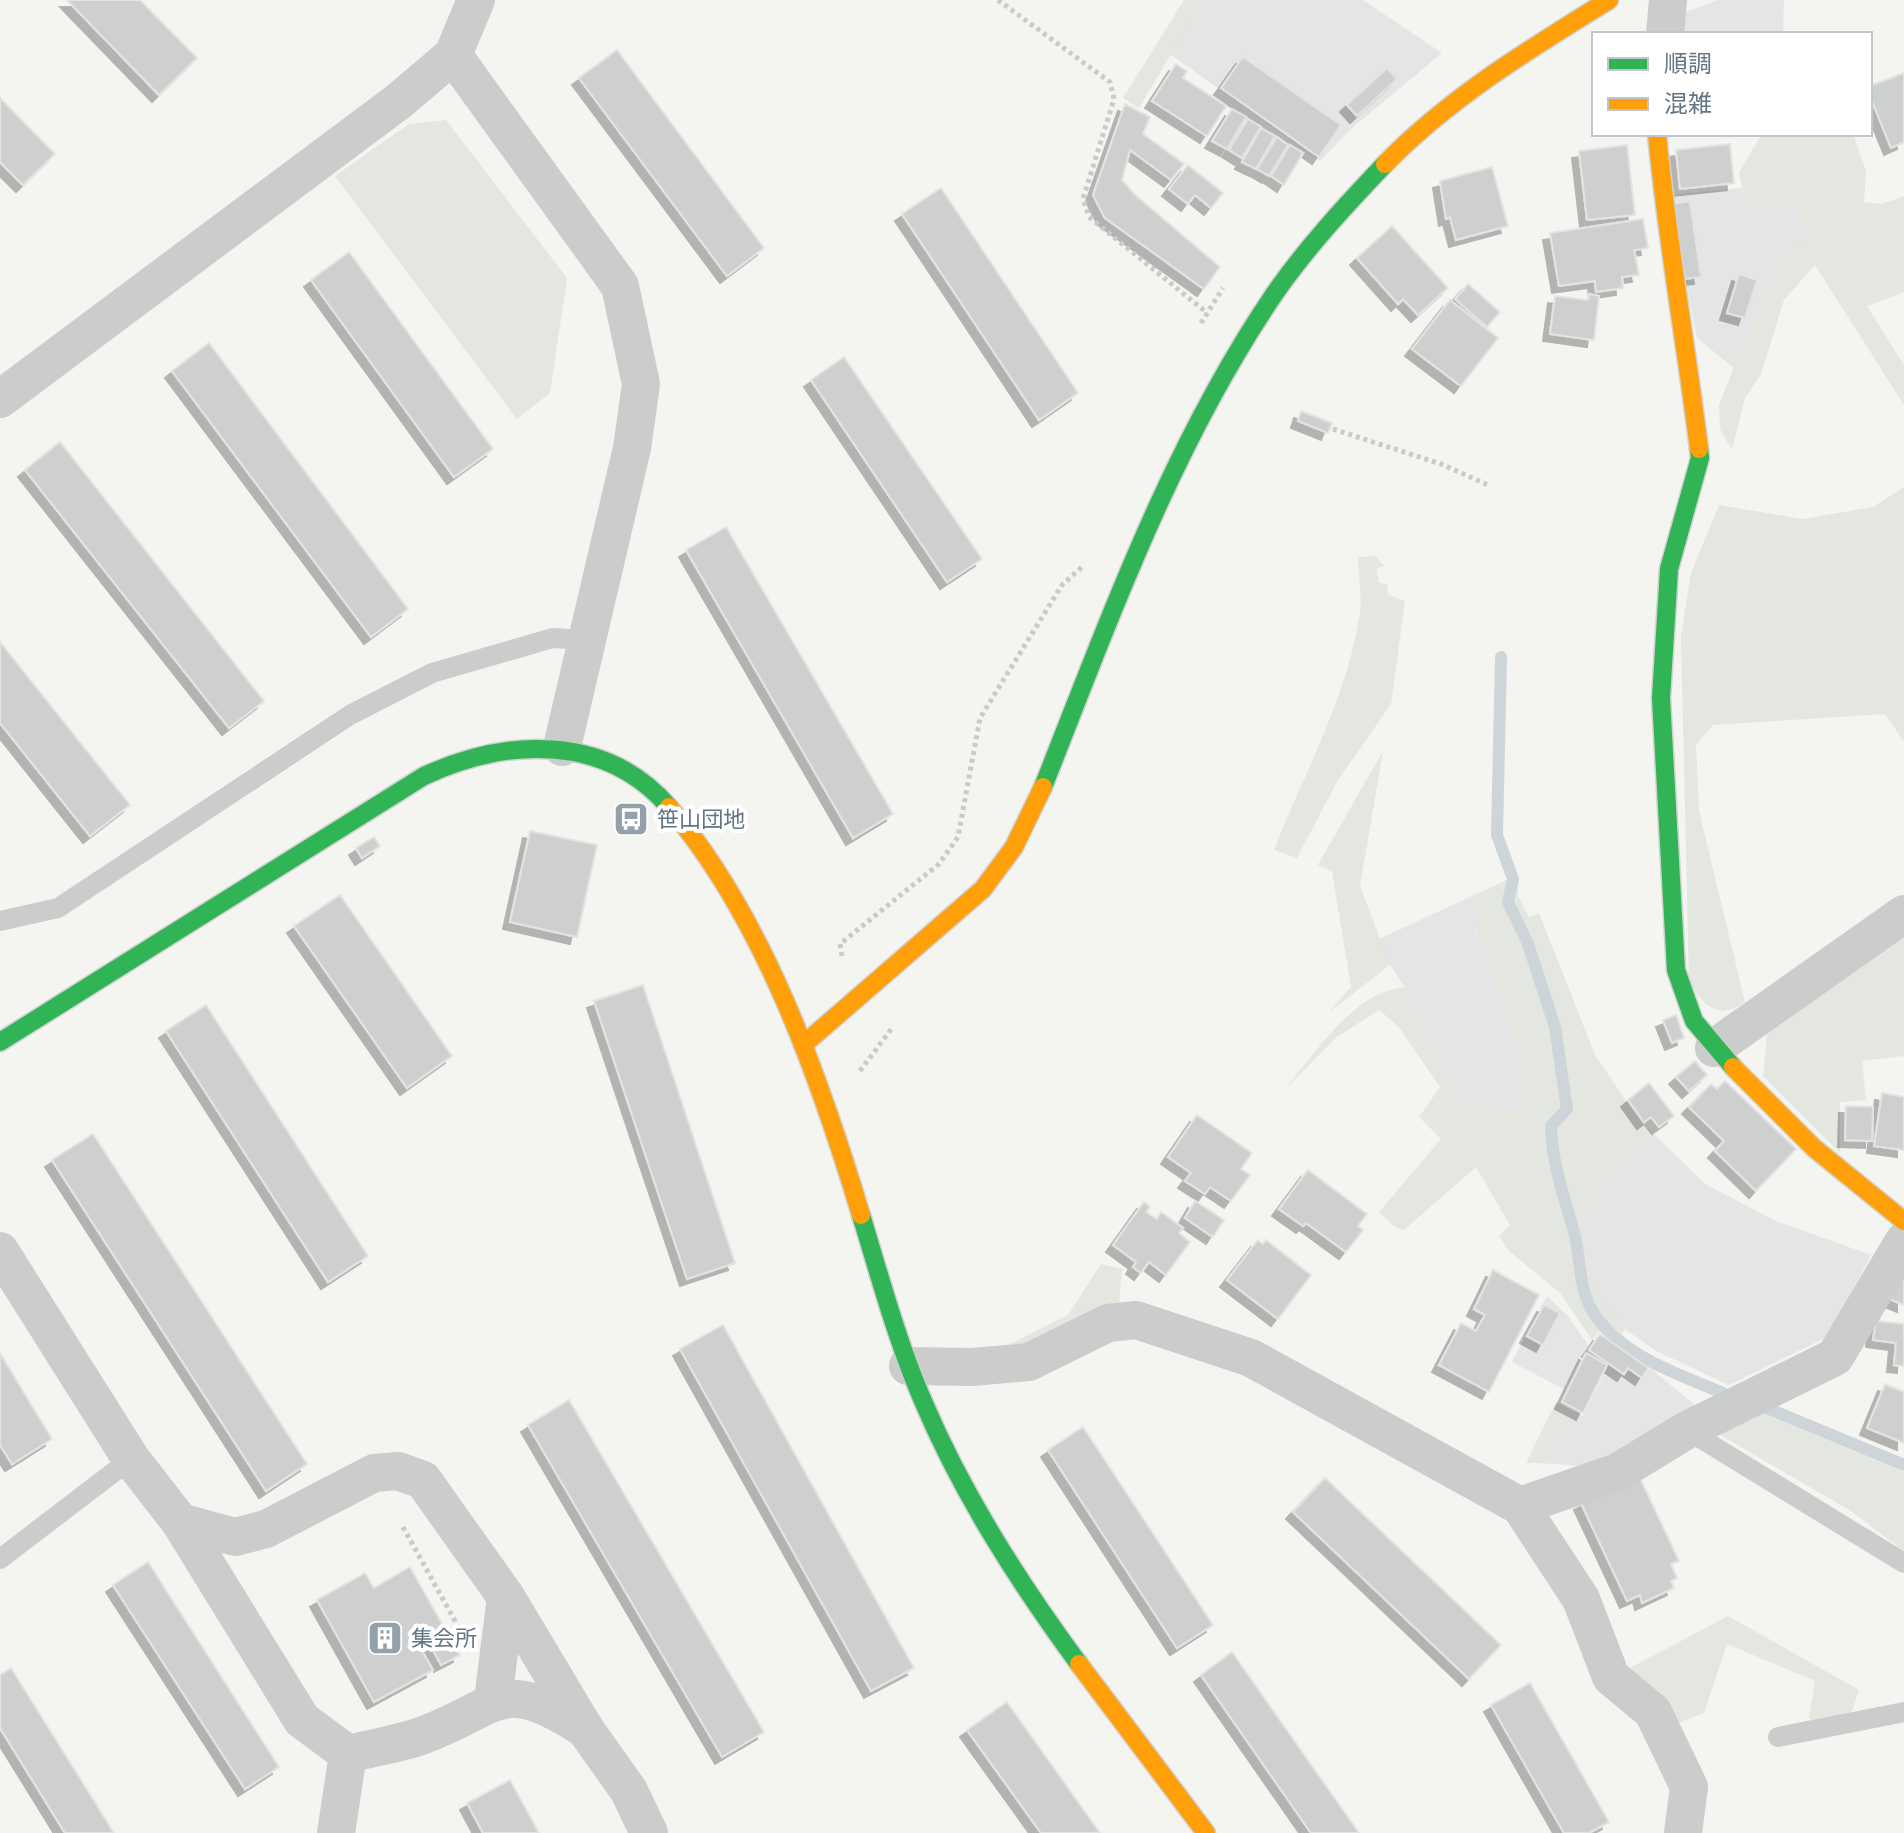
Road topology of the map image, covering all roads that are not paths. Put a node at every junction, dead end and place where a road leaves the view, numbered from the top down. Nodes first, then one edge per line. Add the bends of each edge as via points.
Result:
1 (476, 0) edge
2 (1609, 0) edge
3 (1668, 0) edge
4 (1665, 32) edge
5 (453, 55) junction
6 (1657, 136) edge
7 (0, 399) edge
8 (585, 640) junction
9 (562, 747) junction
10 (1904, 914) edge
11 (0, 921) edge
12 (0, 1042) edge
13 (803, 1045) junction
14 (1714, 1048) junction
15 (1904, 1221) edge
16 (1904, 1241) edge
17 (0, 1251) edge
18 (908, 1366) junction
19 (1687, 1430) junction
20 (131, 1459) junction
21 (1520, 1506) junction
22 (180, 1522) junction
23 (0, 1559) edge
24 (1904, 1563) edge
25 (506, 1597) junction
26 (493, 1700) junction
27 (1904, 1712) edge
28 (585, 1729) junction
29 (1778, 1737) dead end
30 (348, 1754) junction
31 (336, 1833) edge
32 (649, 1833) edge
33 (1206, 1833) edge
34 (1683, 1833) edge

1 - 5 street
2 - 13 street via 1487,78 1403,145 1332,218 1276,290 1189,433 1014,847 983,889
3 - 4 street
5 - 7 street
5 - 8 street via 620,286 641,384 632,448
6 - 14 street via 1700,458 1669,569 1661,686 1676,970 1694,1021
8 - 9 street
8 - 11 lane via 553,638 432,673 350,715 58,908
9 - 12 street via 508,746 475,753 424,776
9 - 13 street via 602,759 644,783 687,828 758,950
10 - 14 street
13 - 18 street
14 - 15 street via 1814,1148
16 - 19 street via 1835,1357
17 - 20 street
18 - 21 street via 1029,1362 1108,1323 1136,1320 1251,1358
18 - 33 street via 977,1514 1029,1595
19 - 21 street via 1618,1472
19 - 24 lane
20 - 22 street
20 - 23 lane
21 - 34 street via 1581,1599 1611,1677 1653,1712 1689,1787
22 - 25 street via 235,1537 266,1529 374,1473 398,1471 423,1480
22 - 30 street via 302,1720
25 - 26 street
25 - 28 street
26 - 28 street via 527,1699
26 - 30 street via 421,1735
27 - 29 lane
28 - 32 street via 629,1791
30 - 31 street

